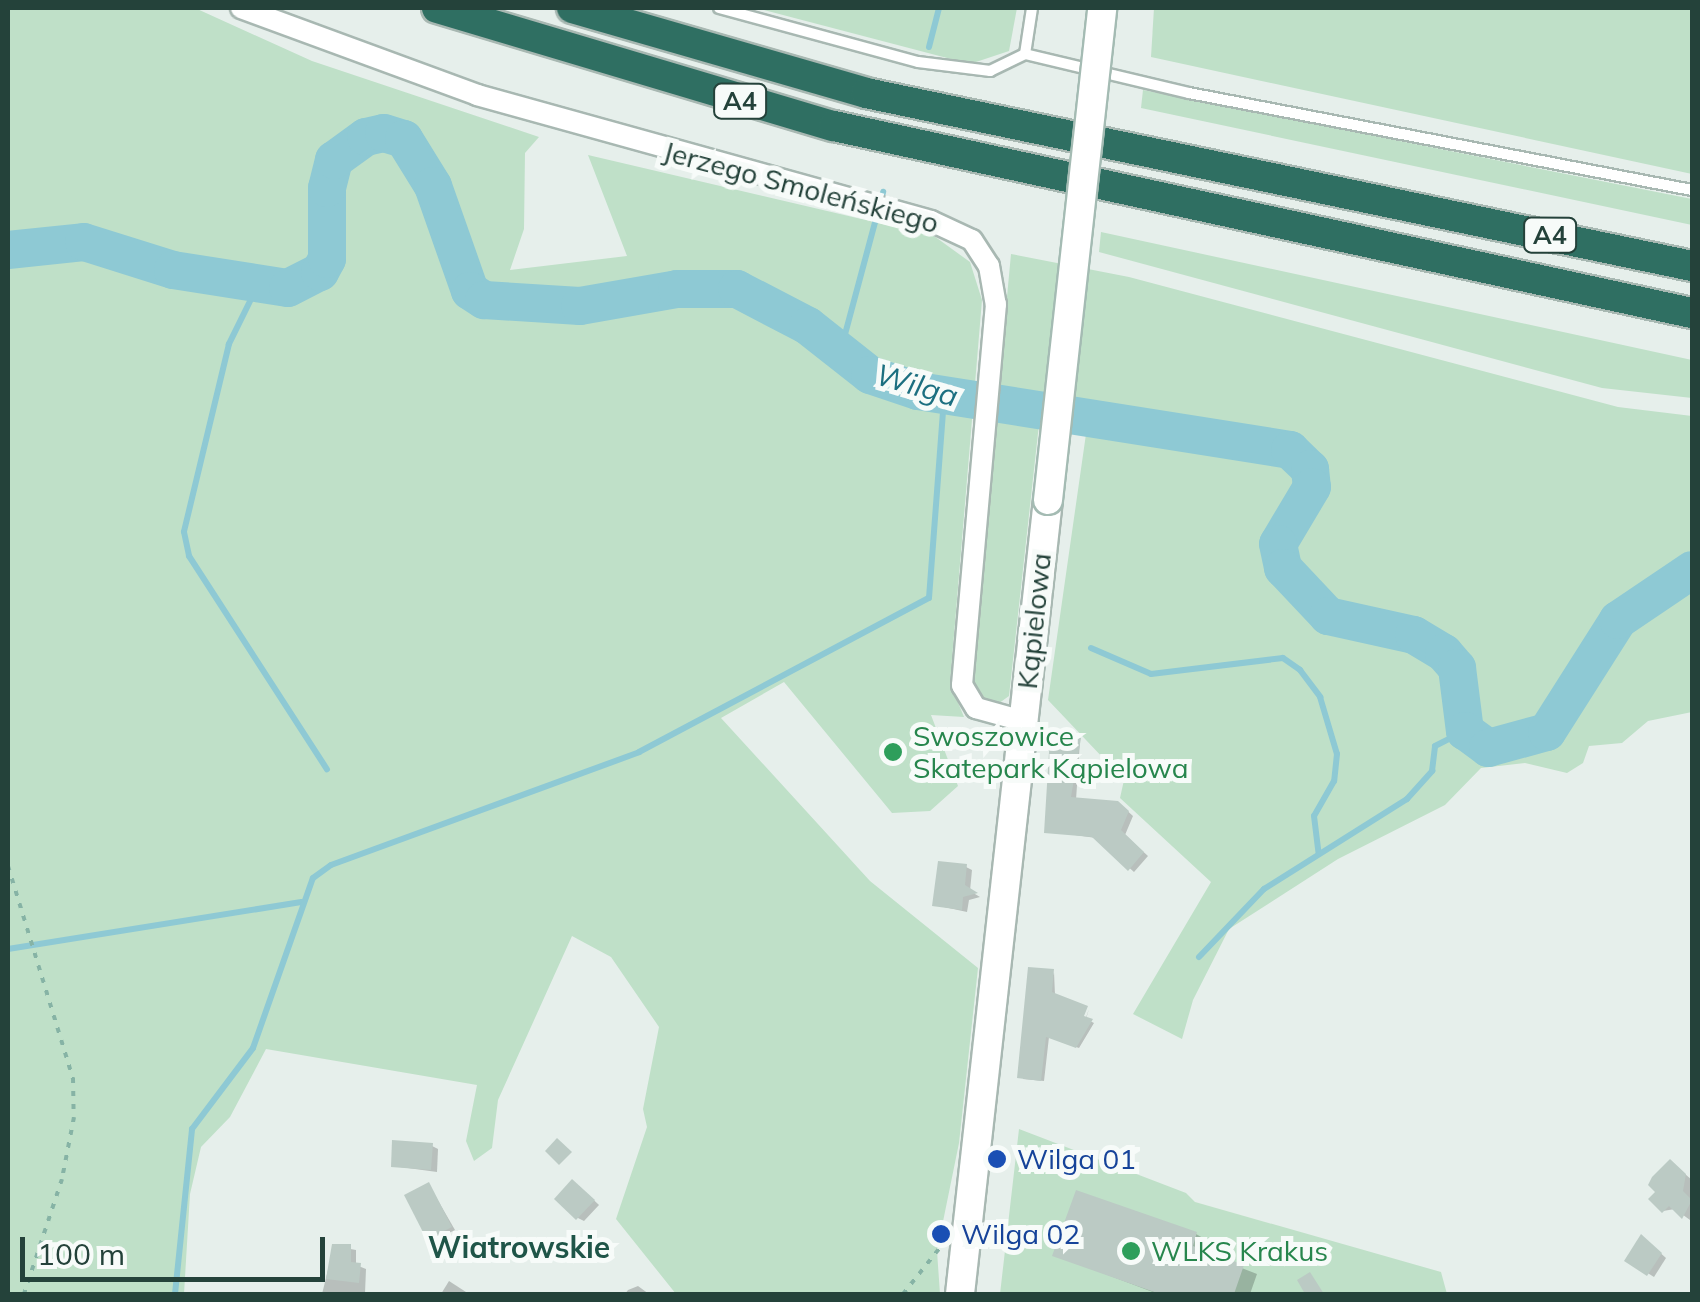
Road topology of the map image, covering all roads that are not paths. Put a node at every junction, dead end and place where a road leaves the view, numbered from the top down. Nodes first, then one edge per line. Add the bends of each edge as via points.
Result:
1 (241, 8) edge
2 (437, 8) edge
3 (572, 8) edge
4 (719, 8) edge
5 (1032, 8) edge
6 (1102, 8) edge
7 (1025, 54) junction
8 (1692, 190) edge
9 (1692, 266) edge
10 (1692, 313) edge
11 (1023, 721) junction
12 (960, 1294) edge

1 - 11 street, Jerzego Smoleńskiego via 477,94 953,228 982,252 994,284 962,685 976,708
2 - 10 highway, A4 via 834,126
3 - 9 highway, A4 via 866,93
4 - 7 lane via 918,62 990,71
5 - 7 lane
6 - 11 street, Kąpielowa, bridge
7 - 8 lane via 1189,93
11 - 12 street, Kąpielowa

